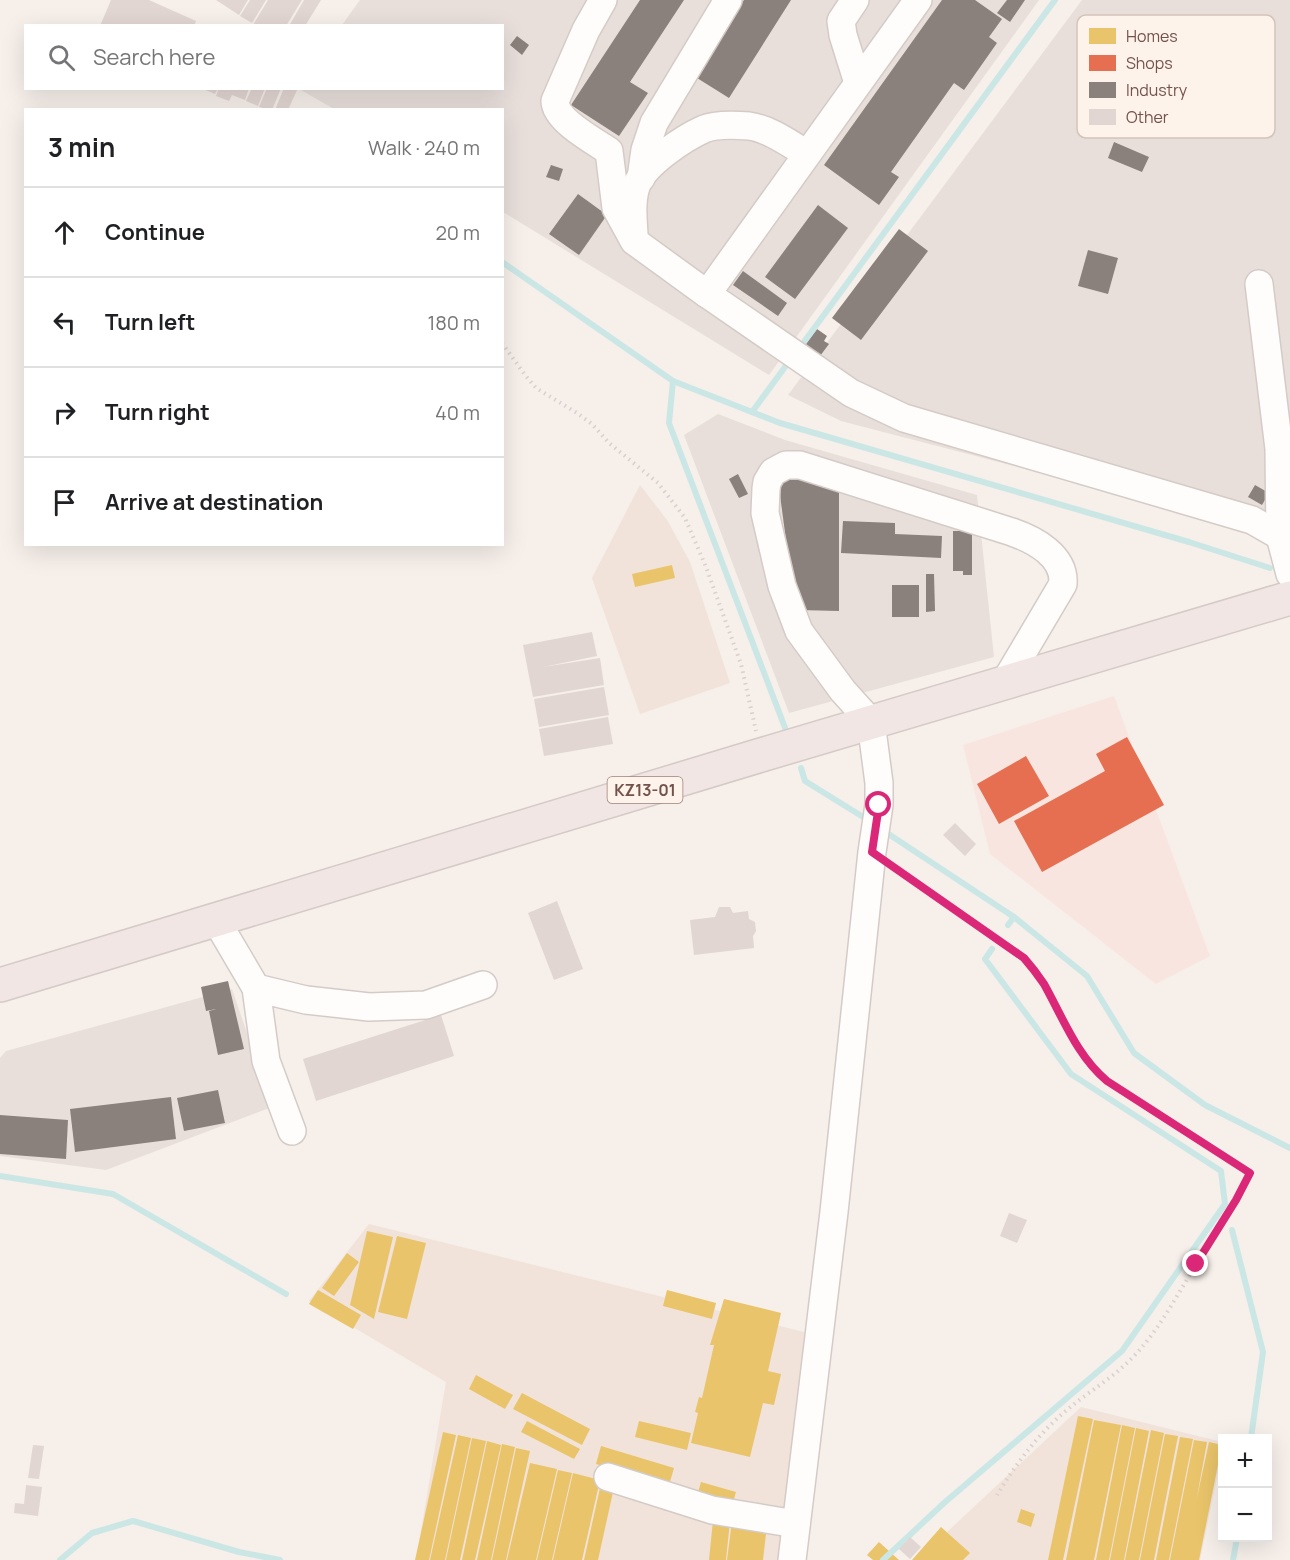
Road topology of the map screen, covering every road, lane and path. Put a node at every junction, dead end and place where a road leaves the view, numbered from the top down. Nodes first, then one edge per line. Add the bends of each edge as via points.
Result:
1 (603, 0) edge
2 (728, 0) edge
3 (855, 0) edge
4 (918, 0) edge
5 (858, 83) junction
6 (807, 154) junction
7 (641, 178) junction
8 (634, 241) junction
9 (1259, 285) dead end
10 (707, 294) junction
11 (504, 346) edge
12 (1287, 553) edge
13 (1290, 598) edge
14 (1005, 682) junction
15 (871, 723) junction
16 (761, 755) junction
17 (872, 852) junction
18 (216, 920) junction
19 (0, 985) edge
20 (483, 985) dead end
21 (256, 988) junction
22 (292, 1131) dead end
23 (608, 1477) dead end
24 (997, 1496) dead end
25 (796, 1524) junction
26 (792, 1560) edge

1 - 8 street via 570,65 555,107 560,117 609,151 616,208
2 - 7 street via 654,123
3 - 5 street via 841,21
4 - 5 street
5 - 6 street
6 - 7 street via 750,126 705,128 660,158
6 - 10 street
7 - 8 street via 633,203
8 - 10 street
9 - 12 street
10 - 12 street via 851,393 904,418 1252,520
11 - 16 path via 536,388 592,424 658,483 685,518 741,664
13 - 14 highway, KZ13-01
14 - 15 highway, KZ13-01
14 - 15 street via 1063,584 1064,576 1041,544 810,468 786,465 773,472 767,482 765,513 782,586 799,631
15 - 16 highway, KZ13-01
15 - 17 street via 879,783
16 - 18 highway, KZ13-01
17 - 24 path via 1024,958 1092,1069 1250,1173 1157,1330 1132,1358 1049,1427 1014,1467
17 - 25 street via 836,1200
18 - 19 highway, KZ13-01
18 - 21 street
20 - 21 street via 426,1005 369,1007 306,1000
21 - 22 street via 266,1061
23 - 25 street via 712,1510
25 - 26 street

